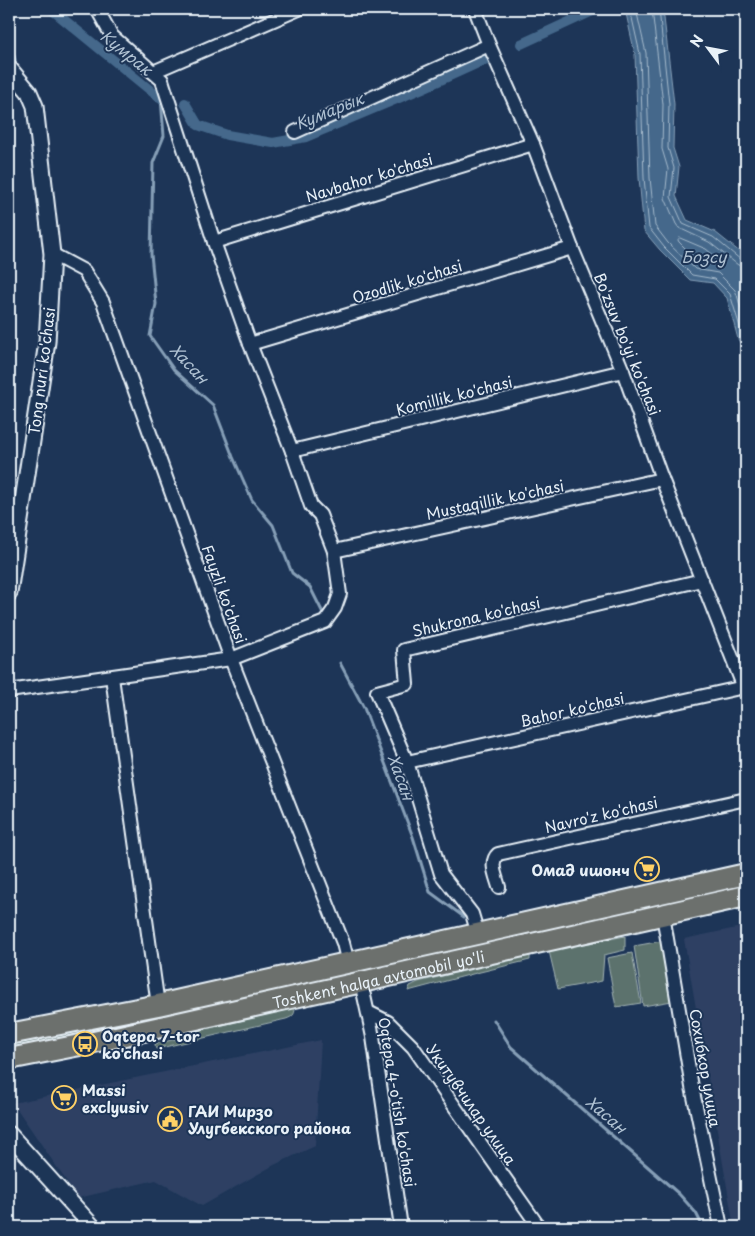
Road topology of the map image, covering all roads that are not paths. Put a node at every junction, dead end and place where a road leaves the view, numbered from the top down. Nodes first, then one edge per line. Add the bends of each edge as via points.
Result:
1 (97, 9) edge
2 (299, 9) edge
3 (476, 9) edge
4 (489, 45) junction
5 (9, 68) edge
6 (153, 72) junction
7 (296, 132) dead end
8 (533, 144) junction
9 (214, 242) junction
10 (572, 248) junction
11 (52, 254) junction
12 (250, 344) junction
13 (623, 371) junction
14 (292, 451) junction
15 (662, 479) junction
16 (334, 551) junction
17 (702, 580) junction
18 (9, 593) edge
19 (231, 660) junction
20 (112, 677) junction
21 (745, 690) edge
22 (9, 691) edge
23 (407, 762) junction
24 (746, 799) edge
25 (746, 874) edge
26 (499, 887) dead end
27 (746, 896) edge
28 (625, 901) junction
29 (663, 915) junction
30 (630, 922) junction
31 (478, 934) junction
32 (348, 963) junction
33 (361, 982) junction
34 (158, 1005) junction
35 (368, 1012) junction
36 (9, 1034) edge
37 (9, 1059) edge
38 (9, 1134) edge
39 (93, 1227) edge
40 (401, 1227) edge
41 (539, 1227) edge
42 (721, 1227) edge

1 - 6 street via 112,36
2 - 6 street
3 - 4 street, Bo'zsuv bo'yi ko'chasi
4 - 7 street
4 - 8 street, Bo'zsuv bo'yi ko'chasi
5 - 11 street, Tong nuri ko'chasi via 29,92 35,106
6 - 9 street via 162,80
8 - 9 street, Navbahor ko'chasi
8 - 10 street, Bo'zsuv bo'yi ko'chasi
9 - 12 street
10 - 12 street, Ozodlik ko'chasi
10 - 13 street, Bo'zsuv bo'yi ko'chasi
11 - 18 street, Tong nuri ko'chasi via 48,342
11 - 19 street, Fayzli ko'chasi via 84,271 103,302
12 - 14 street
13 - 14 street, Komillik ko'chasi
13 - 15 street, Bo'zsuv bo'yi ko'chasi
14 - 16 street via 311,506 320,515
15 - 16 street, Mustaqillik ko'chasi
15 - 17 street, Bo'zsuv bo'yi ko'chasi
16 - 19 street via 340,594 325,622
17 - 21 street, Bo'zsuv bo'yi ko'chasi
17 - 23 street, Shukrona ko'chasi via 404,650 407,684 377,692
19 - 20 street
19 - 32 street, Fayzli ko'chasi via 343,943
20 - 22 street
20 - 34 street
21 - 23 street, Bahor ko'chasi
23 - 31 street, Shukrona ko'chasi via 441,874 472,914
24 - 26 street, Navro'z ko'chasi via 498,854 493,863
25 - 28 highway, Toshkent halqa avtomobil yo'li
27 - 29 highway, Toshkent halqa avtomobil yo'li
28 - 30 highway
28 - 31 highway, Toshkent halqa avtomobil yo'li
29 - 30 highway, Toshkent halqa avtomobil yo'li
29 - 42 street, Сохибкор улица via 692,1087
30 - 33 highway, Toshkent halqa avtomobil yo'li
31 - 32 highway, Toshkent halqa avtomobil yo'li
32 - 34 highway, Toshkent halqa avtomobil yo'li
33 - 35 street, Oqtepa 4-o'tish ko'chasi
33 - 37 highway, Toshkent halqa avtomobil yo'li
34 - 36 highway, Toshkent halqa avtomobil yo'li
35 - 40 street, Oqtepa 4-o'tish ko'chasi
35 - 41 street, Укитувчилар улица via 388,1022 413,1047
38 - 39 street

